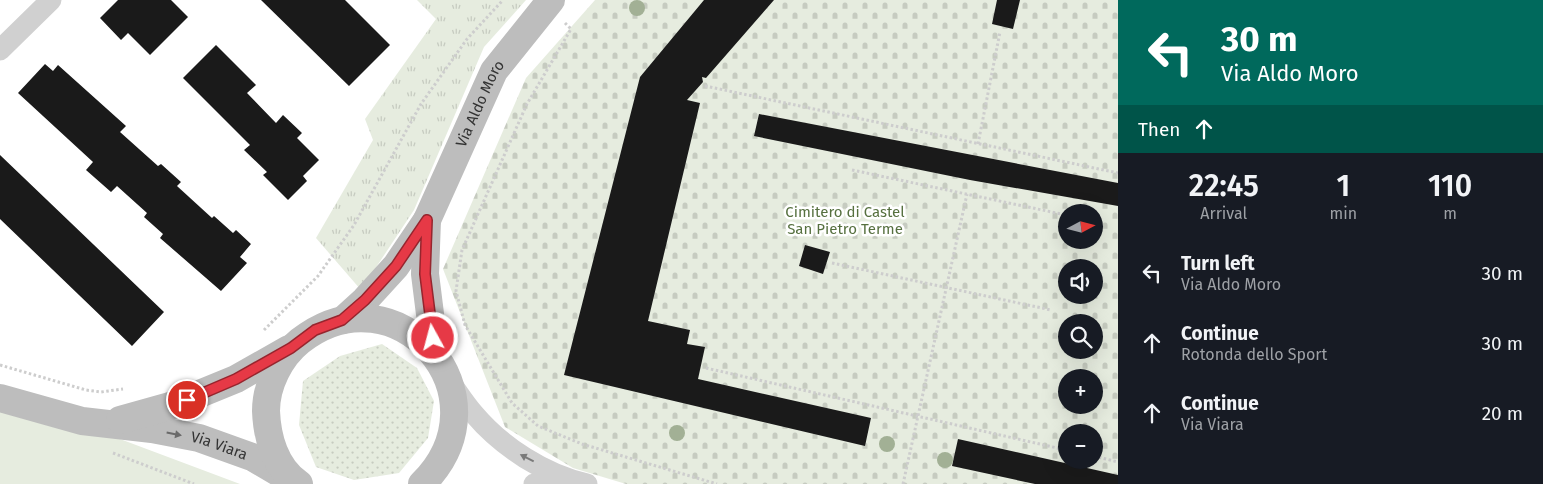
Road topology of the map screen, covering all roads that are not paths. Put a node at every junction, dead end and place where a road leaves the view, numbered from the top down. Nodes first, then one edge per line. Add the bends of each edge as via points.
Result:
1 (52, 0) edge
2 (549, 3) edge
3 (0, 50) edge
4 (427, 220) junction
5 (342, 320) junction
6 (291, 348) junction
7 (435, 354) junction
8 (449, 380) junction
9 (0, 398) edge
10 (109, 423) junction
11 (296, 482) edge
12 (579, 482) edge
13 (422, 484) edge
14 (534, 484) edge

1 - 3 street
2 - 4 main road, Via Aldo Moro via 494,71
4 - 5 main road, Via Aldo Moro via 396,266
4 - 7 main road, Via Aldo Moro via 425,274
5 - 6 main road via 315,330
5 - 7 main road via 368,318 394,324 416,336
6 - 10 main road, Via Viara via 236,379 170,406
6 - 11 main road via 274,372 266,401 267,430 276,458
7 - 8 main road
12 -> 8 street via 516,453 475,415
8 - 13 main road via 455,411 451,441 437,469
9 - 10 main road, Via Viara via 82,421
10 -> 11 main road, Via Viara via 199,438 252,457
12 - 14 street

